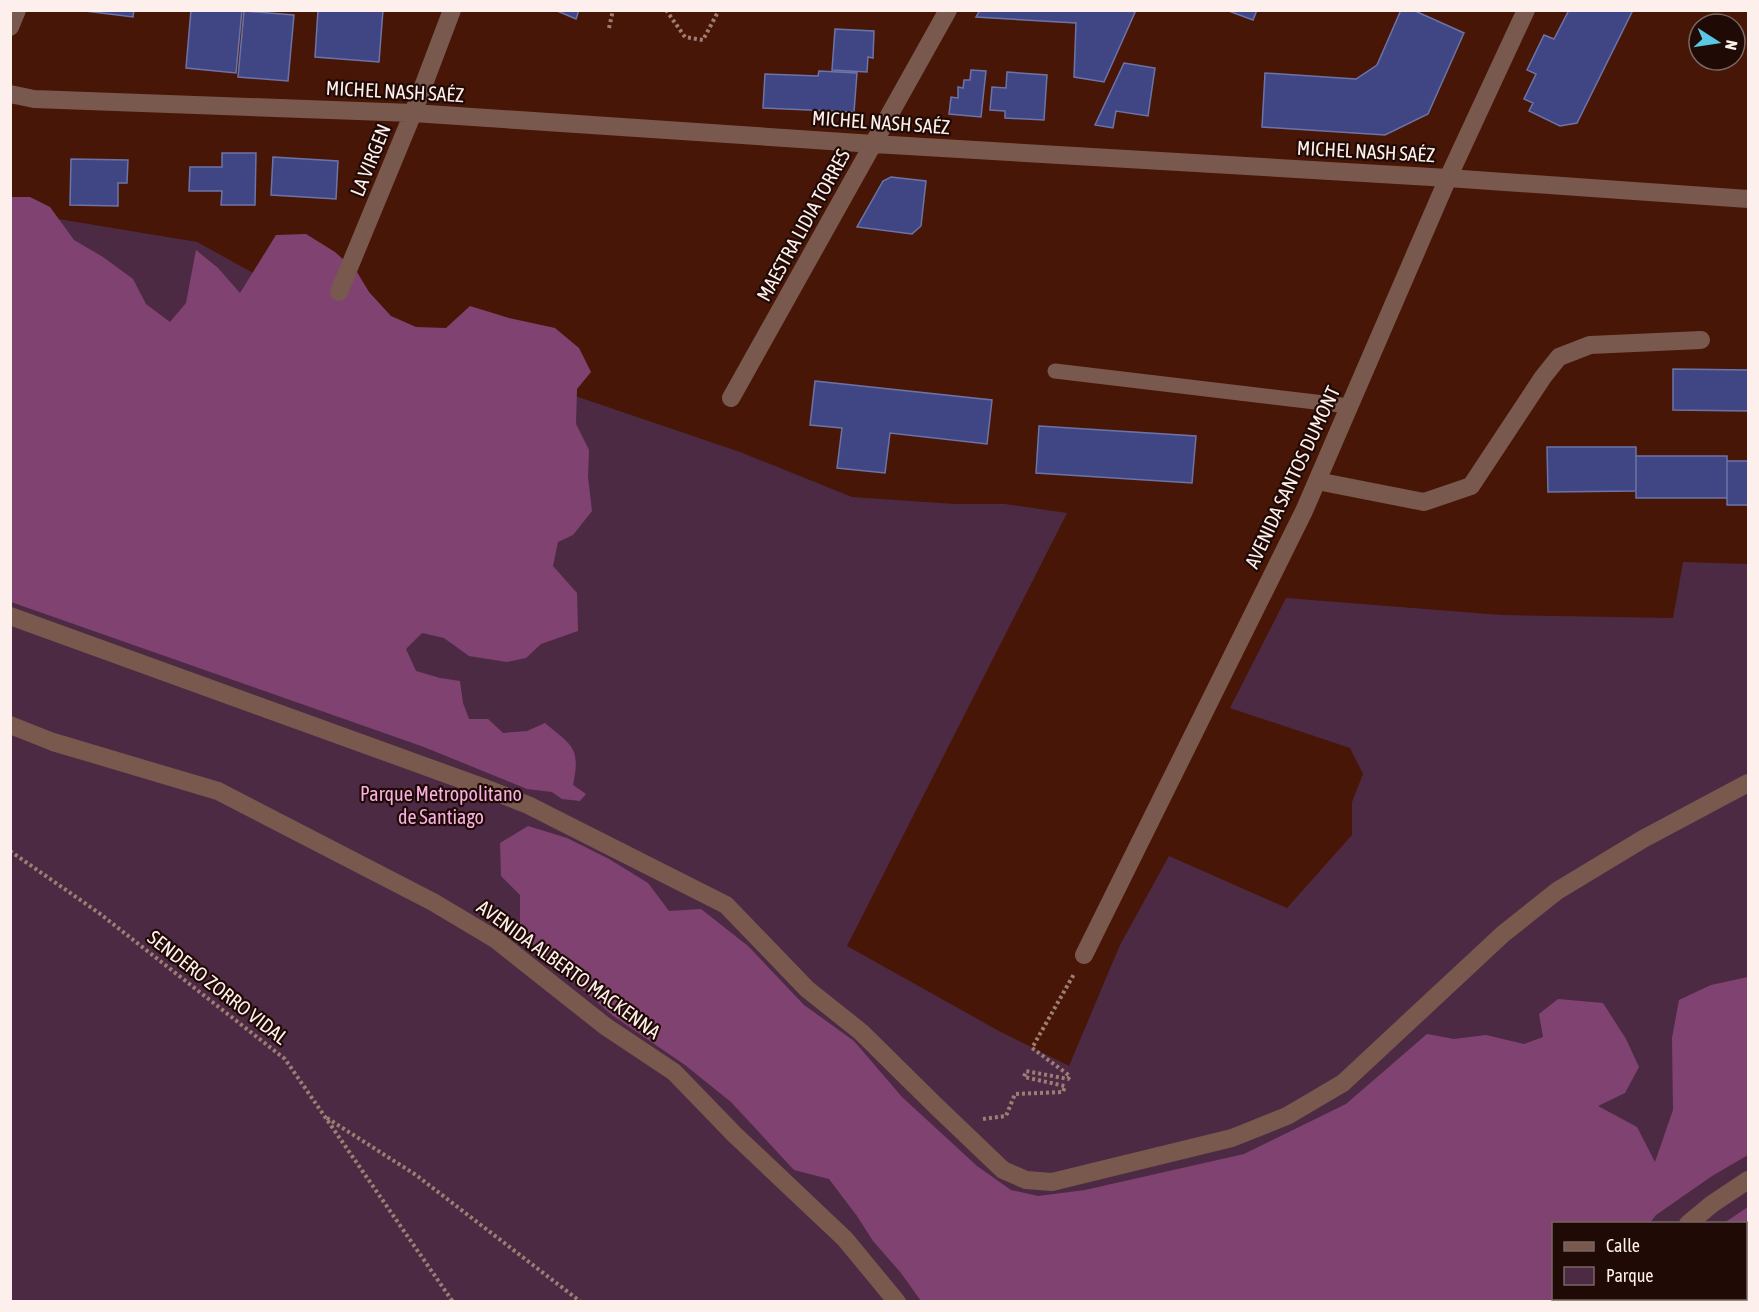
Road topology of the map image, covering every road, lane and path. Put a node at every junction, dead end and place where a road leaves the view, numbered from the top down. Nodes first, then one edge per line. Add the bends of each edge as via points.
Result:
1 (17, 10) edge
2 (452, 10) edge
3 (613, 10) edge
4 (666, 10) edge
5 (719, 10) edge
6 (948, 10) edge
7 (1526, 10) edge
8 (10, 27) edge
9 (609, 28) dead end
10 (10, 94) edge
11 (413, 113) junction
12 (874, 144) junction
13 (1448, 178) junction
14 (1749, 199) edge
15 (339, 292) dead end
16 (1701, 340) dead end
17 (1055, 371) dead end
18 (731, 398) dead end
19 (1350, 406) junction
20 (1317, 481) junction
21 (10, 616) edge
22 (10, 725) edge
23 (1749, 783) edge
24 (10, 851) edge
25 (1084, 955) joint
26 (324, 1116) junction
27 (953, 1122) junction
28 (1749, 1180) edge
29 (1690, 1222) edge
30 (453, 1302) edge
31 (581, 1302) edge
32 (897, 1302) edge

1 - 8 street
2 - 11 street, LA VIRGEN
3 - 9 path
4 - 5 path via 686,38 703,40
6 - 12 street, MAESTRA LIDIA TORRES
7 - 13 street, AVENIDA SANTOS DUMONT
10 - 11 street, MICHEL NASH SAÉZ via 33,99
11 - 12 street, MICHEL NASH SAÉZ
11 - 15 street, LA VIRGEN
12 - 13 street, MICHEL NASH SAÉZ
12 - 18 street, MAESTRA LIDIA TORRES
13 - 14 street, MICHEL NASH SAÉZ
13 - 19 street, AVENIDA SANTOS DUMONT
16 - 20 street via 1590,345 1559,357 1471,486 1424,502
17 - 19 lane
19 - 20 street, AVENIDA SANTOS DUMONT
20 - 25 street, AVENIDA SANTOS DUMONT
21 - 27 street via 496,792 726,905 807,989 861,1032
22 - 32 street, AVENIDA ALBERTO MACKENNA via 53,742 218,791 489,934 605,1026 674,1072 846,1239
23 - 27 street via 1643,839 1557,891 1503,934 1343,1083 1287,1116 1232,1138 1052,1182 1026,1180 1004,1170
24 - 26 path, SENDERO ZORRO VIDAL via 99,913 285,1059
25 - 27 path via 1032,1048 1070,1076 1068,1079 1026,1071 1024,1077 1065,1086 1063,1092 1015,1094 1006,1116
26 - 30 path, SENDERO ZORRO VIDAL
26 - 31 path via 416,1175
28 - 29 street

